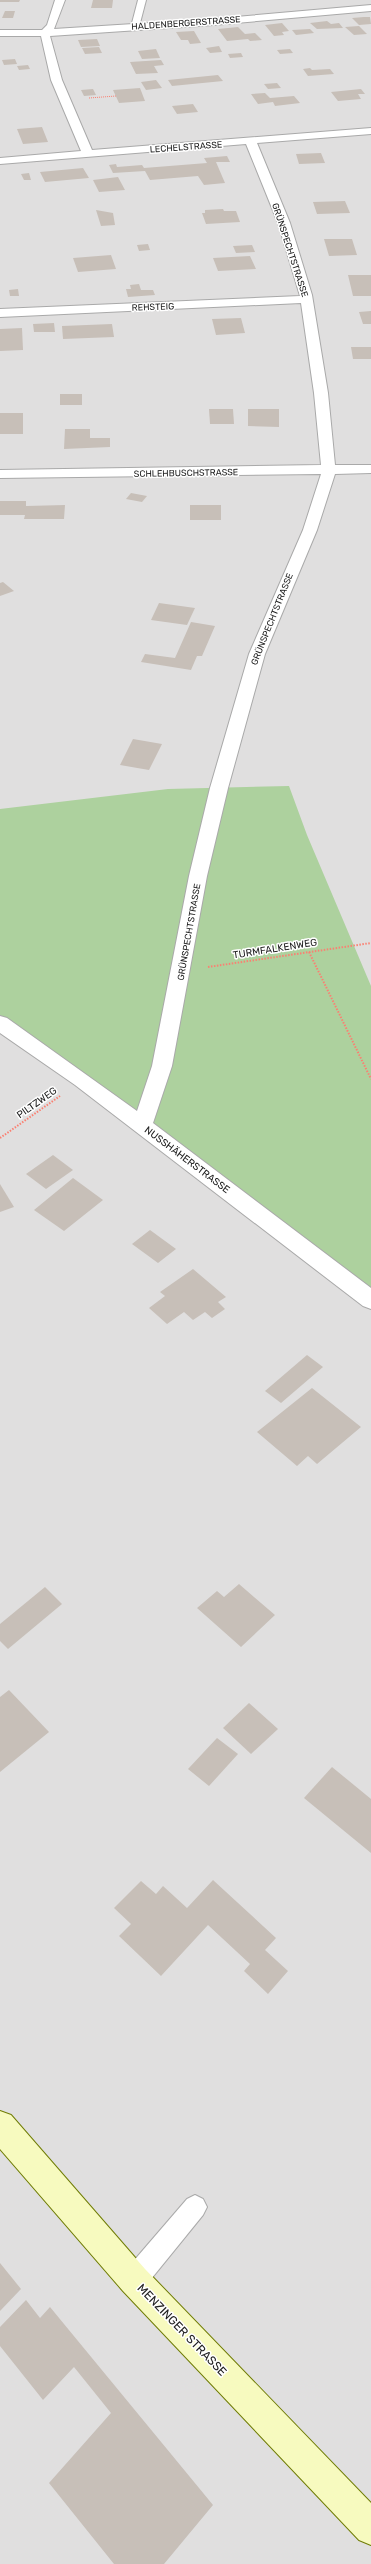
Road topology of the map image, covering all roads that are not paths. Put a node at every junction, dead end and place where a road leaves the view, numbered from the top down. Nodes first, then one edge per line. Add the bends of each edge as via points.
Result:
1 (60, 0) edge
2 (142, 0) edge
3 (339, 0) edge
4 (371, 8) edge
5 (345, 10) junction
6 (135, 27) junction
7 (0, 33) edge
8 (44, 33) junction
9 (371, 132) edge
10 (251, 142) junction
11 (88, 154) junction
12 (0, 161) edge
13 (306, 299) junction
14 (0, 313) edge
15 (371, 469) edge
16 (329, 471) junction
17 (0, 474) edge
18 (0, 1023) edge
19 (142, 1125) junction
20 (371, 1300) edge
21 (0, 2126) edge
22 (195, 2207) dead end
23 (134, 2280) junction
24 (371, 2528) edge

1 - 8 street via 52,26
2 - 6 lane
3 - 5 street via 338,5
4 - 5 street, HALDENBERGERSTRASSE
5 - 6 street, HALDENBERGERSTRASSE
6 - 8 street, HALDENBERGERSTRASSE
7 - 8 street, HALDENBERGERSTRASSE
8 - 11 street via 55,78
9 - 10 street, LECHELSTRASSE
10 - 11 street, LECHELSTRASSE
10 - 13 street, GRÜNSPECHTSTRASSE via 284,223
11 - 12 street, LECHELSTRASSE
13 - 14 street, REHSTEIG
13 - 16 street, GRÜNSPECHTSTRASSE via 321,393
15 - 16 street, SCHLEHBUSCHSTRASSE
16 - 17 street, SCHLEHBUSCHSTRASSE
16 - 19 street, GRÜNSPECHTSTRASSE via 310,530 256,654 198,876 162,1066
18 - 19 street, NUSSHÄHERSTRASSE
19 - 20 street, NUSSHÄHERSTRASSE
21 - 23 street, MENZINGER STRASSE
22 - 23 lane
23 - 24 street, MENZINGER STRASSE

